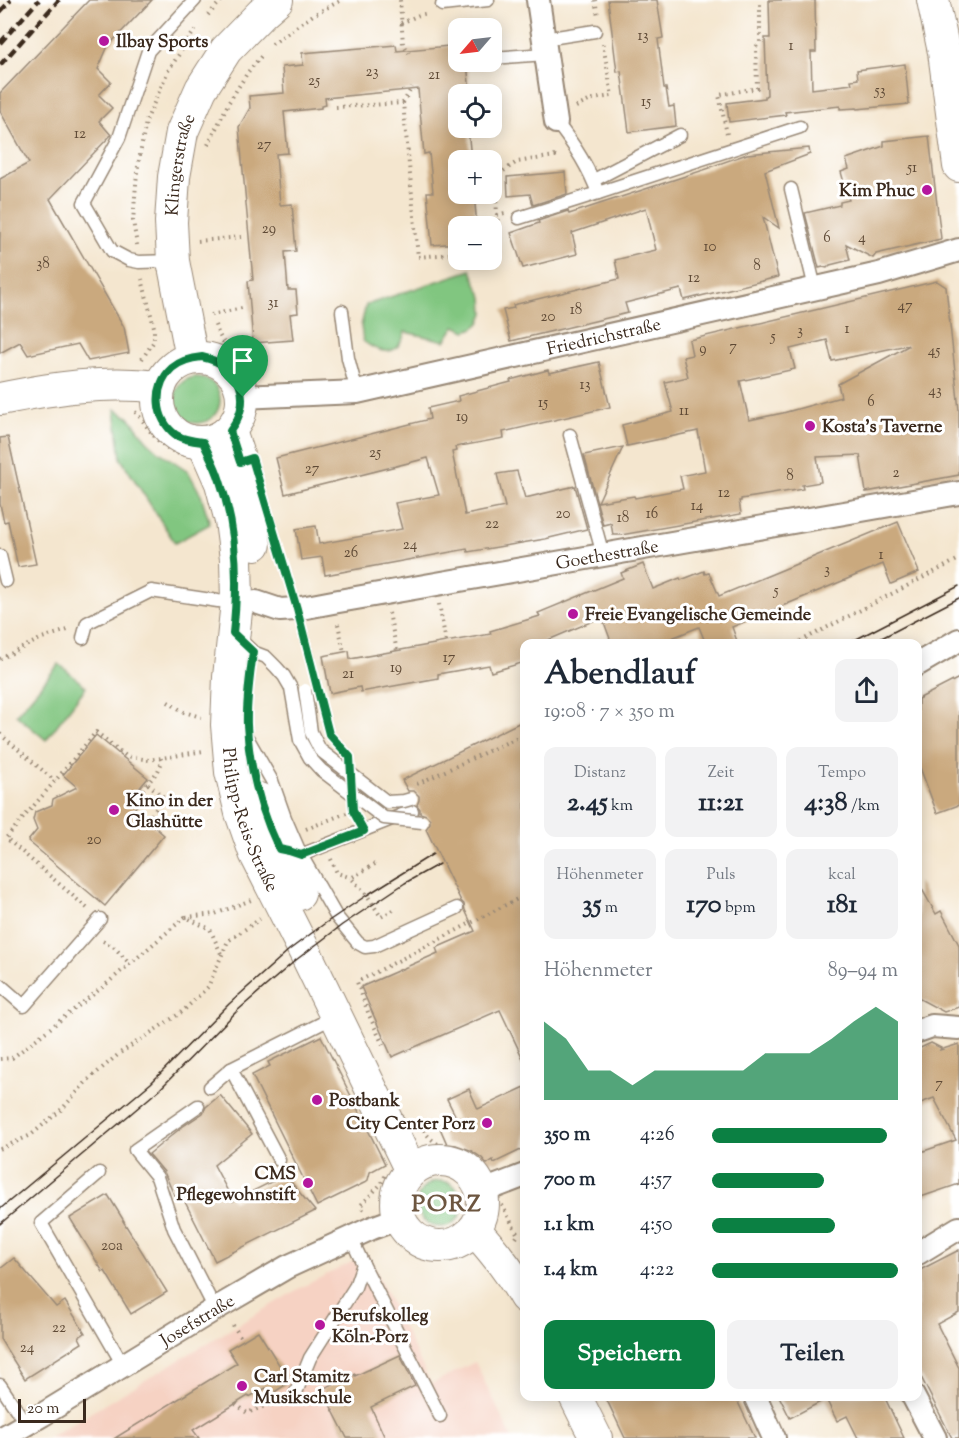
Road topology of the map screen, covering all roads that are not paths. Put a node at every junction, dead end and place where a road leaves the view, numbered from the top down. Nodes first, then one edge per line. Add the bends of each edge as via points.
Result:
1 (195, 0) edge
2 (277, 0) edge
3 (488, 0) edge
4 (538, 0) edge
5 (442, 4) road end
6 (936, 4) edge
7 (599, 31) road end
8 (545, 46) junction
9 (502, 56) edge
10 (800, 127) dead end
11 (561, 129) joint
12 (680, 135) dead end
13 (959, 166) edge
14 (594, 180) junction
15 (791, 189) dead end
16 (598, 193) junction
17 (519, 218) dead end
18 (959, 250) edge
19 (188, 251) junction
20 (815, 288) junction
21 (342, 311) dead end
22 (192, 358) junction
23 (160, 387) junction
24 (357, 393) junction
25 (243, 397) junction
26 (0, 399) edge
27 (570, 435) dead end
28 (217, 436) junction
29 (959, 493) edge
30 (603, 555) junction
31 (0, 556) edge
32 (6, 581) dead end
33 (246, 602) junction
34 (82, 638) dead end
35 (959, 640) edge
36 (243, 642) junction
37 (922, 662) edge
38 (305, 690) dead end
39 (241, 813) junction
40 (422, 822) dead end
41 (290, 852) junction
42 (457, 908) dead end
43 (100, 919) road end
44 (0, 985) edge
45 (336, 1016) junction
46 (959, 1028) edge
47 (922, 1030) edge
48 (231, 1069) junction
49 (210, 1087) dead end
50 (198, 1106) dead end
51 (279, 1160) dead end
52 (420, 1167) junction
53 (99, 1173) dead end
54 (520, 1177) edge
55 (488, 1189) junction
56 (399, 1218) junction
57 (959, 1228) edge
58 (474, 1229) junction
59 (351, 1238) junction
60 (922, 1251) edge
61 (363, 1264) junction
62 (520, 1288) edge
63 (223, 1315) junction
64 (123, 1365) junction
65 (0, 1385) edge
66 (296, 1395) road end
67 (578, 1401) edge
68 (757, 1401) edge
69 (916, 1401) edge
70 (440, 1416) dead end
71 (14, 1433) edge
72 (596, 1438) edge
73 (774, 1438) edge
74 (935, 1438) edge

1 - 19 lane via 148,51 119,138 84,203 112,252 129,260 139,262
2 - 19 street, Klingerstraße via 226,50 201,89 182,132 171,222
3 - 5 lane
4 - 8 street
6 - 13 street
7 - 8 lane
8 - 9 lane
8 - 11 street
10 - 16 lane
11 - 14 lane
12 - 14 lane
14 - 16 lane
15 - 20 lane
16 - 17 lane
18 - 20 street, Friedrichstraße
19 - 22 street, Klingerstraße
20 - 24 street, Friedrichstraße
21 - 24 lane
22 - 23 street via 172,368
22 - 25 street via 222,363 236,378
23 - 26 street via 93,384
23 - 28 street via 160,414 177,435 190,441
24 - 25 street, Friedrichstraße
25 - 28 street via 237,421
27 - 30 lane
28 - 33 street, Philipp-Reis-Straße via 221,483
29 - 30 street, Goethestraße
30 - 33 street, Goethestraße via 297,609 280,610
31 - 32 lane
33 - 34 lane via 218,602 151,591 87,623
33 - 36 street, Philipp-Reis-Straße
35 - 37 street
36 - 39 street, Philipp-Reis-Straße via 226,725
36 - 40 lane, bridge via 266,657 284,676 291,688 300,740 321,770 384,818
36 - 41 street, Philipp-Reis-Straße via 251,768 261,807
38 - 41 lane, bridge via 311,732 320,750 387,802 412,799 364,831
39 - 41 lane via 267,846
39 - 45 street, Philipp-Reis-Straße via 267,903
41 - 42 lane via 336,916 365,947
41 - 52 street, Philipp-Reis-Straße via 341,997
43 - 44 lane via 24,1006
45 - 48 lane
45 - 52 street, Philipp-Reis-Straße
46 - 47 street via 932,1026
48 - 49 lane
48 - 51 lane
50 - 63 lane via 135,1150 157,1177 174,1229
52 - 55 street via 438,1160 457,1164
52 - 56 street via 401,1185 396,1201
53 - 64 lane via 41,1223
54 - 55 street
55 - 58 street
56 - 58 street via 406,1231 433,1246 449,1246
56 - 59 street, Josefstraße
57 - 60 street
58 - 62 street
59 - 61 lane
59 - 63 street, Josefstraße via 287,1268
61 - 66 lane via 355,1287 310,1358
61 - 70 lane
63 - 64 street, Josefstraße
64 - 71 street, Josefstraße
65 - 71 lane
67 - 72 street
68 - 73 street
69 - 74 street

